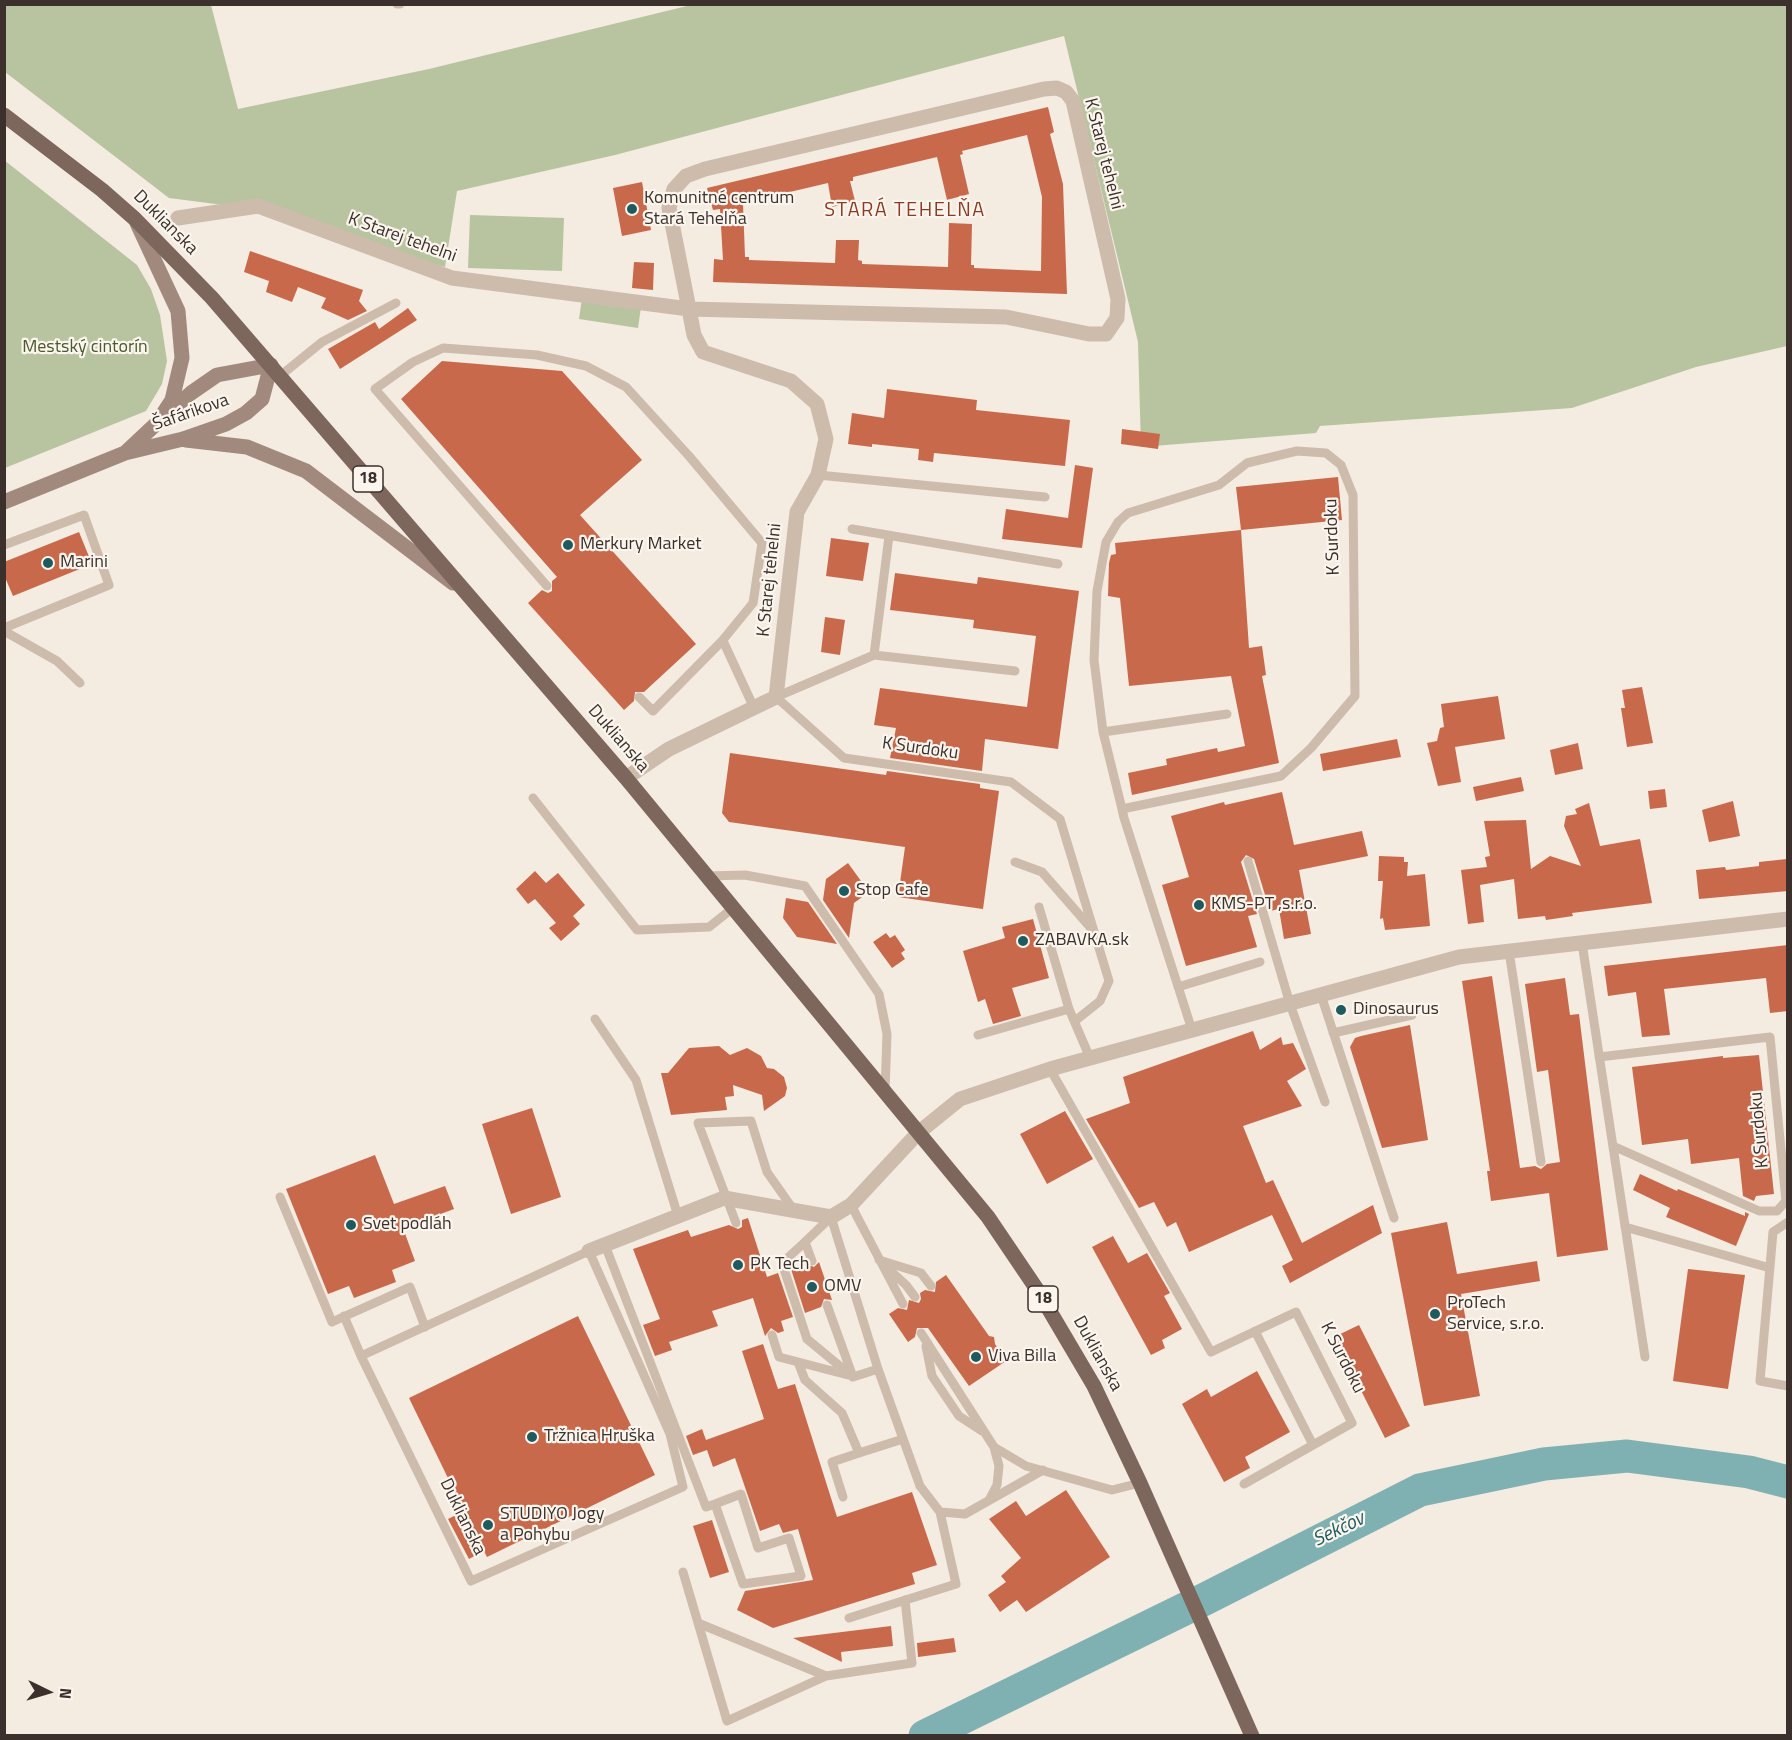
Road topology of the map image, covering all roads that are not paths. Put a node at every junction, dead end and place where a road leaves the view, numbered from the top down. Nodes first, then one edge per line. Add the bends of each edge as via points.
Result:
1 (4, 116) edge
2 (178, 218) dead end
3 (135, 219) junction
4 (396, 303) dead end
5 (689, 309) junction
6 (276, 370) junction
7 (157, 423) junction
8 (183, 440) junction
9 (125, 453) junction
10 (818, 476) junction
11 (1045, 496) dead end
12 (4, 502) edge
13 (852, 529) dead end
14 (889, 536) junction
15 (4, 545) edge
16 (1058, 564) dead end
17 (547, 586) dead end
18 (466, 593) junction
19 (4, 629) edge
20 (724, 643) dead end
21 (874, 655) junction
22 (1015, 671) dead end
23 (80, 683) dead end
24 (639, 697) dead end
25 (776, 697) junction
26 (754, 708) junction
27 (1227, 714) dead end
28 (1103, 732) junction
29 (626, 778) junction
30 (533, 798) dead end
31 (1122, 809) junction
32 (1248, 861) dead end
33 (1014, 862) dead end
34 (708, 876) junction
35 (1039, 907) dead end
36 (734, 908) junction
37 (1788, 919) edge
38 (1094, 931) junction
39 (1581, 943) junction
40 (1509, 951) junction
41 (1260, 962) dead end
42 (1178, 987) junction
43 (1321, 995) junction
44 (1290, 1004) junction
45 (1069, 1009) junction
46 (1412, 1015) dead end
47 (595, 1019) dead end
48 (1075, 1021) junction
49 (1192, 1030) junction
50 (1333, 1034) junction
51 (978, 1035) dead end
52 (1599, 1057) junction
53 (1090, 1058) junction
54 (1050, 1069) junction
55 (885, 1094) junction
56 (1325, 1102) dead end
57 (918, 1133) junction
58 (1613, 1146) junction
59 (1541, 1162) dead end
60 (280, 1197) dead end
61 (724, 1198) junction
62 (851, 1205) junction
63 (793, 1209) junction
64 (678, 1216) junction
65 (831, 1217) junction
66 (1394, 1218) dead end
67 (736, 1222) dead end
68 (1788, 1222) edge
69 (1625, 1227) junction
70 (805, 1242) junction
71 (605, 1245) junction
72 (589, 1251) junction
73 (879, 1260) junction
74 (812, 1261) dead end
75 (1770, 1268) junction
76 (931, 1286) dead end
77 (915, 1296) dead end
78 (903, 1304) dead end
79 (827, 1305) dead end
80 (344, 1316) junction
81 (425, 1327) junction
82 (1255, 1331) junction
83 (772, 1335) dead end
84 (923, 1337) dead end
85 (361, 1356) junction
86 (1645, 1357) dead end
87 (798, 1362) junction
88 (878, 1369) junction
89 (853, 1377) junction
90 (1788, 1386) edge
91 (903, 1439) junction
92 (1314, 1445) junction
93 (994, 1447) junction
94 (859, 1453) junction
95 (1043, 1470) junction
96 (1140, 1483) junction
97 (1244, 1484) dead end
98 (843, 1497) dead end
99 (987, 1502) junction
100 (715, 1504) junction
101 (940, 1512) junction
102 (683, 1572) dead end
103 (905, 1600) junction
104 (849, 1618) dead end
105 (698, 1623) junction
106 (826, 1676) junction
107 (1252, 1736) edge

1 - 3 main road, Duklianska / 18
2 - 5 street, K Starej tehelni via 258,206 452,278
3 - 6 main road, Duklianska / 18
3 - 7 street via 178,311 182,358 172,400
4 - 6 lane
5 - 5 street, K Starej tehelni via 669,208 674,189 686,176 1044,89 1057,88 1073,101 1118,300 1117,318 1106,334 1006,317
5 - 10 street, K Starej tehelni via 694,335 703,352 791,381 817,404 826,439
6 - 7 street, Šafárikova via 217,375
6 - 8 street, Šafárikova via 262,399 246,413
6 - 18 main road, Duklianska / 18
7 - 9 street
8 - 9 street, Šafárikova
8 - 18 street via 247,447 306,471
9 - 12 street, Šafárikova
10 - 11 lane
10 - 25 street, K Starej tehelni via 797,512
13 - 14 lane
14 - 16 lane
14 - 21 lane
15 - 19 lane via 84,515 109,585
17 - 24 lane via 375,388 442,348 537,355 586,366 626,387 689,456 762,543 753,603 722,641 653,711
18 - 29 main road, Duklianska / 18
19 - 23 lane via 57,661
20 - 26 lane
21 - 22 lane
21 - 25 lane
25 - 26 street
25 - 38 lane, K Surdoku via 844,758 1011,782 1052,812 1060,819
26 - 29 street via 669,749
27 - 28 lane
28 - 31 lane, K Surdoku
28 - 31 lane, K Surdoku via 1094,660 1097,591 1106,542 1118,522 1128,513 1219,485 1247,463 1275,455 1298,451 1326,453 1341,465 1353,495 1355,696 1311,748 1281,776
29 - 34 main road, Duklianska / 18
30 - 36 lane via 637,930 709,927
31 - 42 lane, K Surdoku
32 - 44 lane
33 - 38 lane, K Surdoku via 1042,872
34 - 36 main road, Duklianska / 18
34 - 55 lane via 745,875 805,886 879,994 887,1034
35 - 45 lane
36 - 55 main road, Duklianska / 18
37 - 39 street
38 - 48 lane, K Surdoku via 1109,981 1100,1001
39 - 40 street
39 - 52 lane
40 - 43 street via 1459,957
40 - 59 lane
41 - 42 lane
42 - 49 lane, K Surdoku
43 - 44 street
43 - 50 lane
44 - 49 street
44 - 56 lane
45 - 48 lane
45 - 51 lane
46 - 50 lane
47 - 64 lane via 636,1080
48 - 53 lane
49 - 53 street
50 - 66 lane
52 - 58 lane
52 - 58 lane, K Surdoku via 1770,1037 1786,1201 1777,1211 1759,1210
53 - 54 street
54 - 57 street via 960,1100
54 - 82 lane, K Surdoku via 1211,1352
55 - 57 main road, Duklianska / 18
57 - 62 street
57 - 96 main road, Duklianska / 18 via 988,1217 1032,1282 1094,1386
58 - 69 lane
60 - 80 lane via 332,1322
61 - 63 street
61 - 63 lane via 698,1123 751,1121 767,1172
61 - 64 street
61 - 67 lane
62 - 65 street
62 - 73 lane
63 - 65 street
64 - 71 street
65 - 70 lane
65 - 88 lane
68 - 75 lane via 1773,1232
69 - 75 lane
69 - 86 lane
70 - 74 lane
70 - 89 lane via 782,1263 807,1339
71 - 72 street
71 - 100 lane via 706,1507
72 - 81 lane
72 - 85 lane, Duklianska via 670,1434 683,1487 471,1581
73 - 76 lane via 921,1273
73 - 77 lane
73 - 78 lane
75 - 90 lane via 1760,1381
79 - 89 lane
80 - 81 lane via 410,1287
80 - 85 lane
81 - 85 lane
82 - 92 lane
82 - 92 lane, K Surdoku via 1296,1312 1352,1423
83 - 87 lane via 779,1357
84 - 93 lane via 932,1376 958,1416 984,1432
87 - 89 lane
87 - 94 lane via 805,1380 842,1413
88 - 89 lane
88 - 91 lane
91 - 94 lane
91 - 101 lane via 920,1486
92 - 97 lane, K Surdoku
93 - 95 lane via 1008,1458
93 - 99 lane via 999,1466 997,1485
94 - 98 lane via 832,1462
95 - 96 lane via 1112,1490
95 - 99 lane
96 - 107 main road, Duklianska / 18
99 - 101 lane via 965,1515
100 - 100 lane via 741,1494 758,1548 789,1538 801,1576 743,1584
101 - 103 lane via 956,1584
102 - 105 lane
103 - 104 lane
103 - 106 lane via 912,1663
105 - 106 lane
105 - 106 lane via 728,1721

